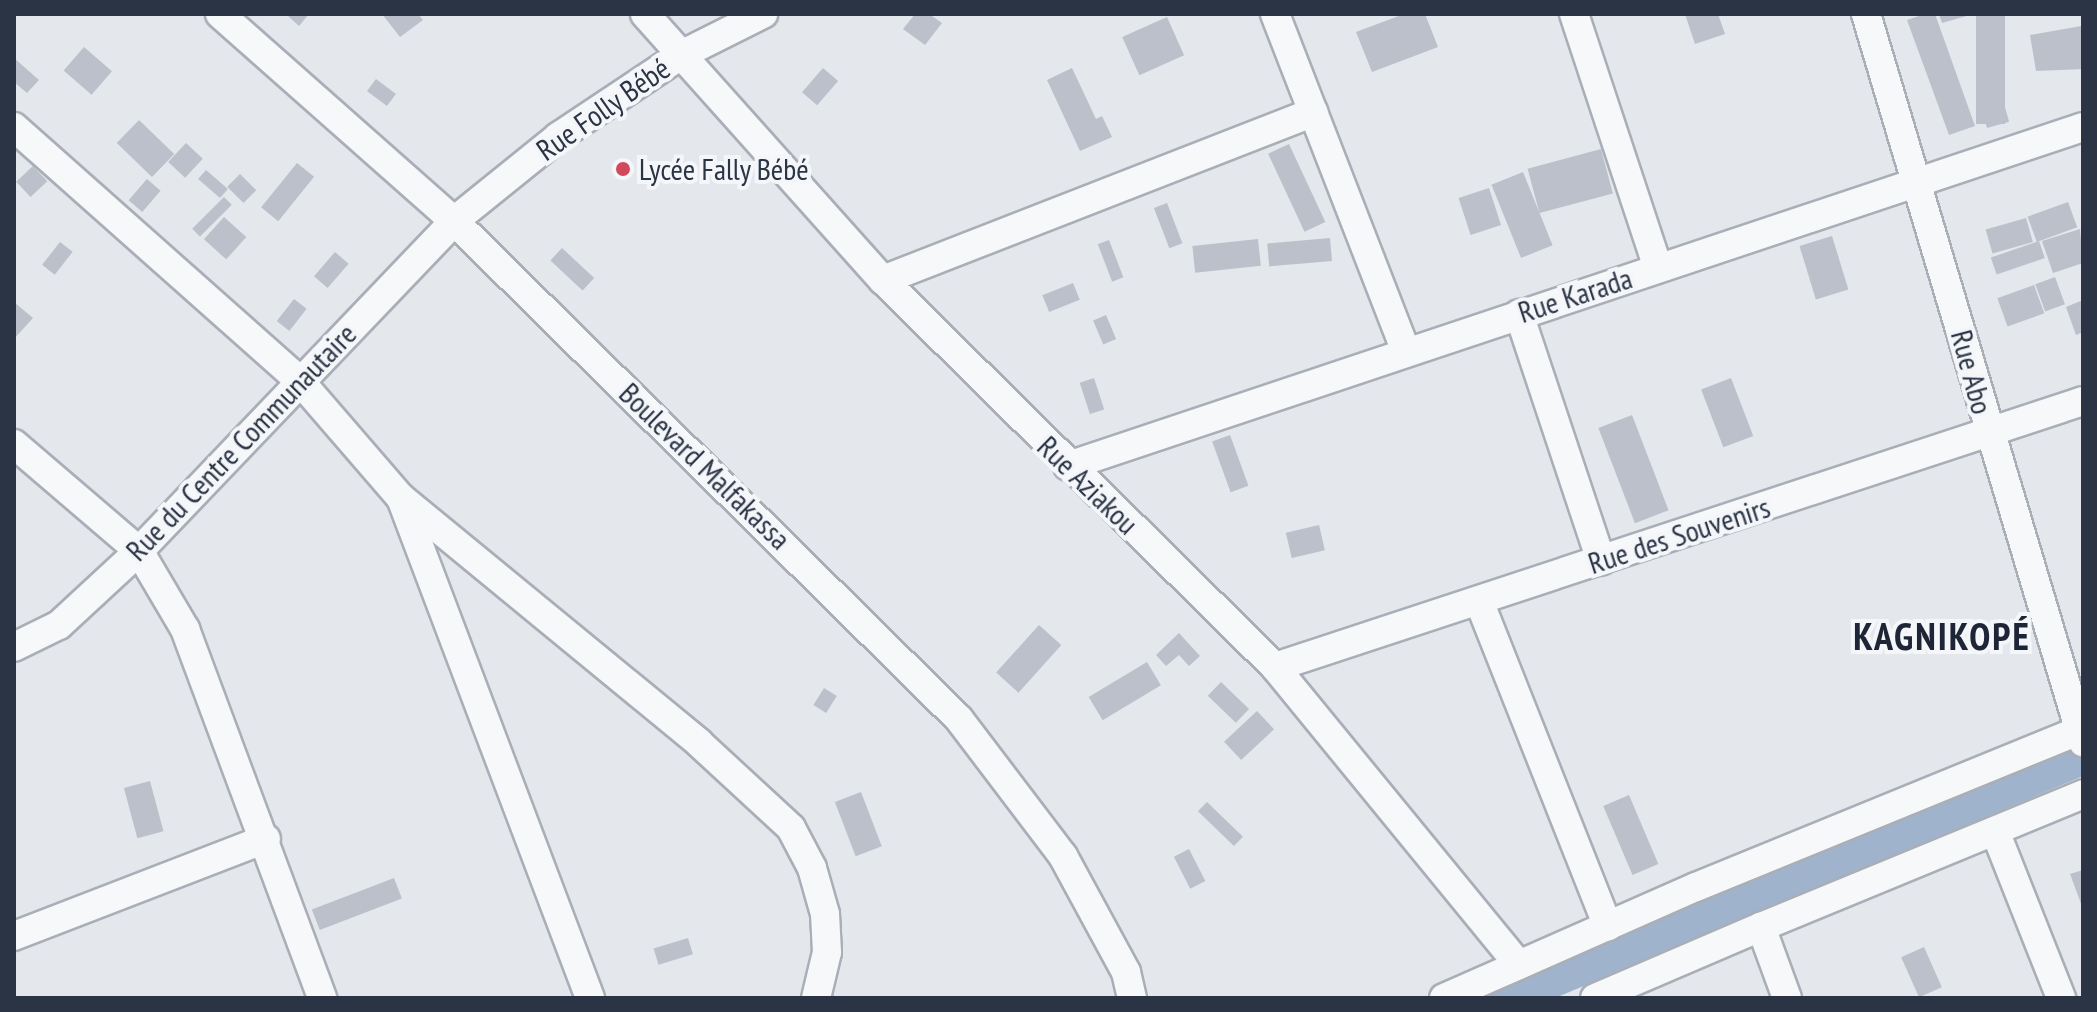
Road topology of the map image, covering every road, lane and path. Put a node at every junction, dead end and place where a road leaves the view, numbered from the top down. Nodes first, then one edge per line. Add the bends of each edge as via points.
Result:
1 (220, 14) edge
2 (645, 14) edge
3 (763, 14) edge
4 (1275, 14) edge
5 (1574, 14) edge
6 (1866, 14) edge
7 (723, 22) edge
8 (681, 55) junction
9 (1313, 112) junction
10 (14, 127) edge
11 (2083, 127) edge
12 (1920, 184) junction
13 (454, 221) junction
14 (1658, 268) junction
15 (883, 280) junction
16 (1519, 314) junction
17 (1406, 351) junction
18 (299, 380) junction
19 (2083, 401) edge
20 (1988, 431) junction
21 (14, 444) edge
22 (1068, 466) junction
23 (400, 497) junction
24 (139, 551) junction
25 (1601, 561) junction
26 (1479, 601) junction
27 (14, 647) edge
28 (1275, 667) junction
29 (2082, 733) edge
30 (2083, 794) edge
31 (1995, 831) junction
32 (266, 839) junction
33 (1608, 926) junction
34 (1761, 927) junction
35 (14, 936) edge
36 (1519, 965) junction
37 (1129, 985) edge
38 (322, 998) edge
39 (590, 998) edge
40 (816, 998) edge
41 (1444, 998) edge
42 (1595, 998) edge
43 (1787, 998) edge
44 (2061, 998) edge

1 - 13 street, Boulevard Malfakassa
2 - 8 street, Rue Aziakou
3 - 7 street, Rue Folly Bébé
4 - 9 street
5 - 14 street
6 - 12 street, Rue Abo
7 - 8 street, Rue Folly Bébé
8 - 13 street, Rue Folly Bébé via 558,137
8 - 15 street, Rue Aziakou
9 - 15 street
9 - 17 street
10 - 18 street
11 - 12 street, Rue Karada
12 - 14 street, Rue Karada
12 - 20 street, Rue Abo
13 - 18 street, Rue du Centre Communautaire
13 - 37 street, Boulevard Malfakassa via 959,719 1063,856
14 - 16 street, Rue Karada
15 - 22 street, Rue Aziakou
16 - 17 street, Rue Karada
16 - 25 street
17 - 22 street, Rue Karada
18 - 23 street
18 - 24 street, Rue du Centre Communautaire
19 - 20 street, Rue des Souvenirs
20 - 25 street, Rue des Souvenirs
20 - 29 street, Rue Abo
21 - 24 street
22 - 28 street, Rue Aziakou
23 - 39 street
23 - 40 street via 699,743 791,828 812,868 825,914 827,952
24 - 27 street, Rue du Centre Communautaire via 59,625
24 - 32 street via 185,629
25 - 26 street, Rue des Souvenirs
26 - 28 street, Rue des Souvenirs
26 - 33 street
28 - 36 street, Rue Aziakou
29 - 33 street
30 - 31 street
31 - 34 street
31 - 44 street
32 - 35 street
32 - 38 street
33 - 36 street
34 - 42 street
34 - 43 street
36 - 41 street

